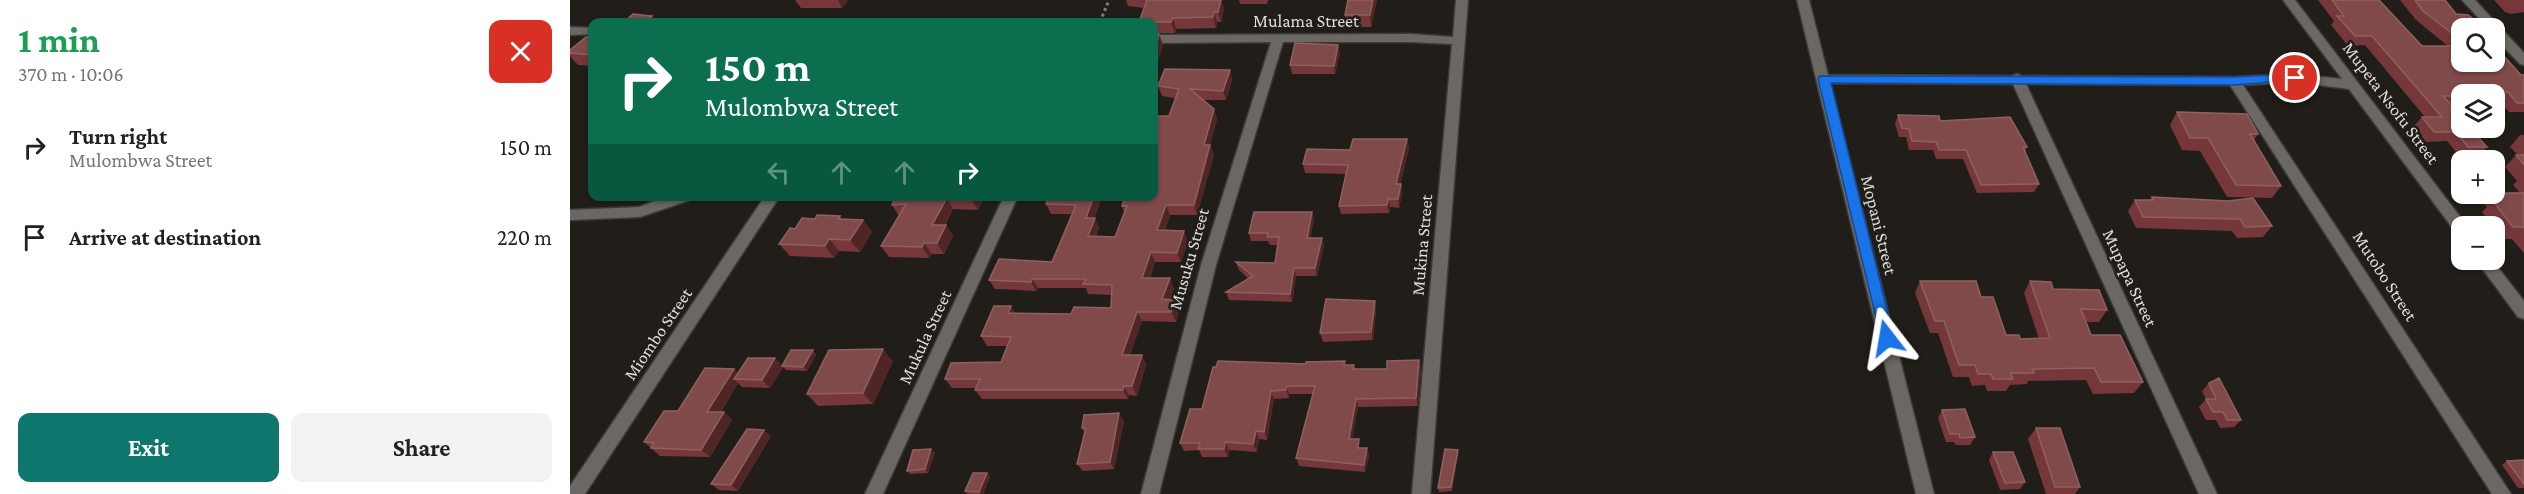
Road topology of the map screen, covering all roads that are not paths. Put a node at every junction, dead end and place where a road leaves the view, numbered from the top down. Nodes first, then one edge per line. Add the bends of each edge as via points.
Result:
1 (1462, 0) edge
2 (1803, 0) edge
3 (2289, 0) edge
4 (2468, 0) edge
5 (2484, 18) edge
6 (570, 31) edge
7 (588, 31) edge
8 (1158, 39) edge
9 (1278, 39) junction
10 (1459, 40) junction
11 (2505, 40) edge
12 (2524, 60) edge
13 (2017, 78) junction
14 (1824, 79) junction
15 (2234, 81) junction
16 (2353, 85) junction
17 (671, 201) edge
18 (770, 201) edge
19 (1009, 201) edge
20 (570, 215) edge
21 (2451, 216) edge
22 (2492, 270) edge
23 (2524, 313) edge
24 (575, 494) edge
25 (874, 494) edge
26 (1150, 494) edge
27 (1421, 494) edge
28 (1925, 494) edge
29 (2208, 494) edge
30 (2502, 494) edge

1 - 10 street, Mukina Street
2 - 14 street, Mopani Street
3 - 16 street, Mupeta Nsofu Street
4 - 5 street
6 - 7 street
8 - 9 street, Mulama Street
9 - 10 street, Mulama Street
9 - 26 street, Musuku Street via 1234,171 1183,351
10 - 27 street, Mukina Street
11 - 12 street
13 - 14 street
13 - 15 street
13 - 29 street, Mupapa Street
14 - 28 street, Mopani Street
15 - 16 street via 2295,78
15 - 30 street, Mutobo Street
16 - 21 street, Mupeta Nsofu Street
17 - 20 street via 640,212
18 - 24 street, Miombo Street
19 - 25 street, Mukula Street
22 - 23 street

